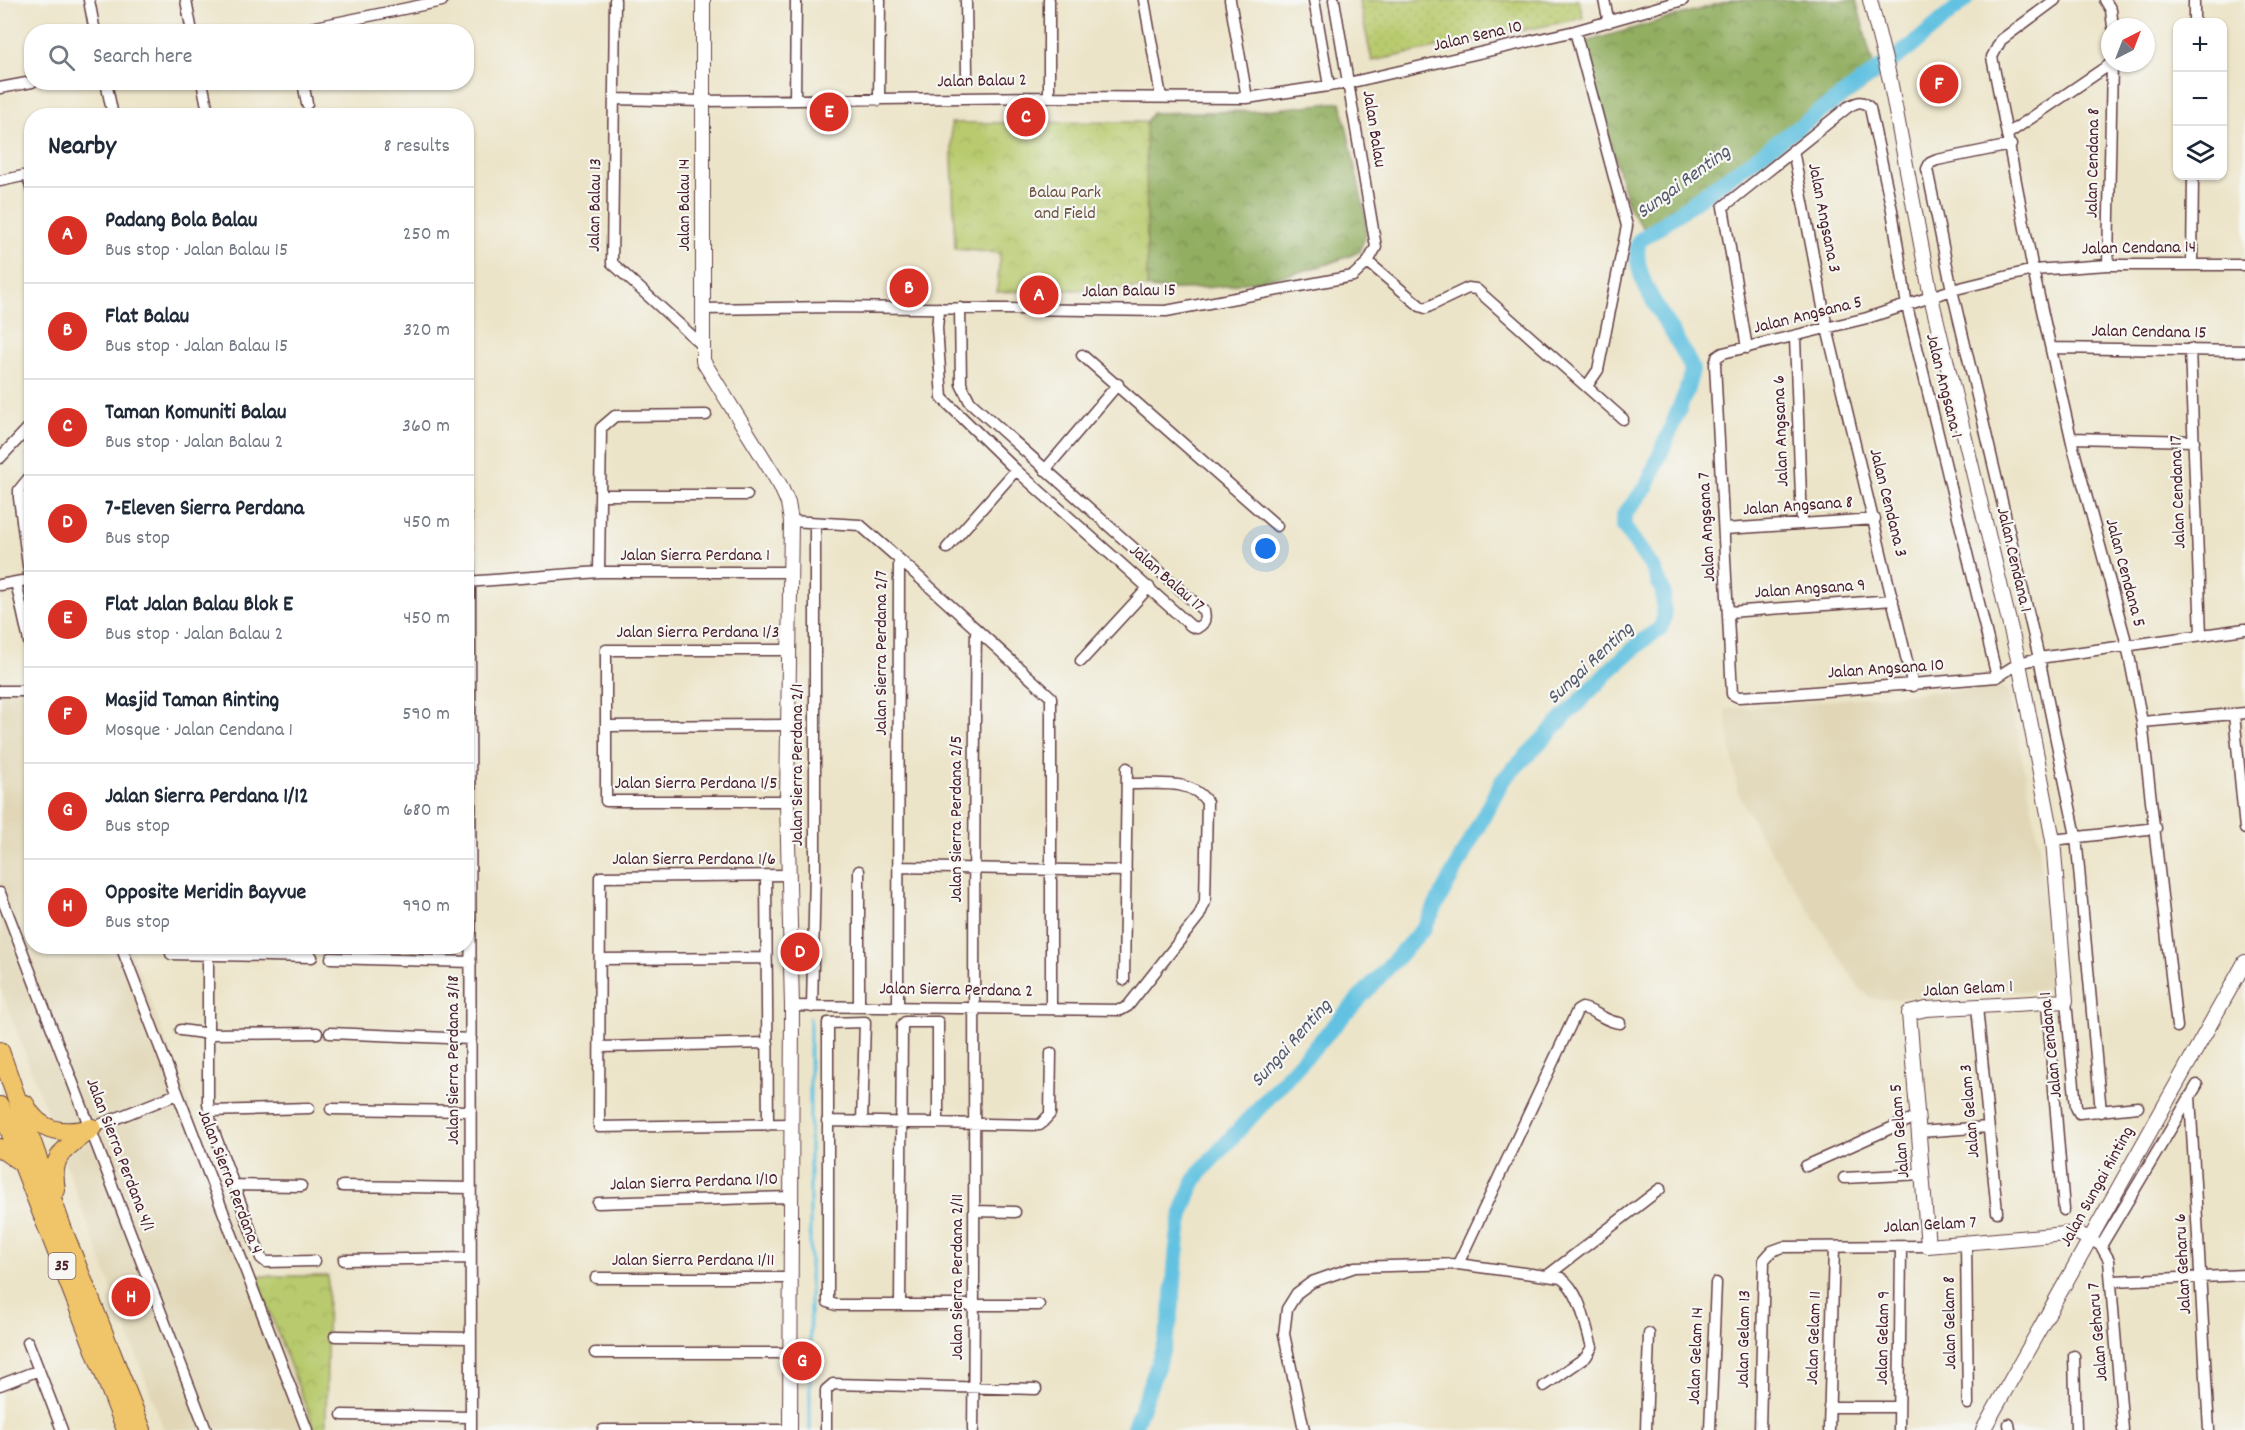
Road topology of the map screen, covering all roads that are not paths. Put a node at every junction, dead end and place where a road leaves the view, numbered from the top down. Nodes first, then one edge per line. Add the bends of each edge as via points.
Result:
1 (89, 0) edge
2 (186, 0) edge
3 (615, 0) edge
4 (703, 0) edge
5 (796, 0) edge
6 (880, 0) edge
7 (966, 0) edge
8 (1049, 0) edge
9 (1144, 0) edge
10 (1230, 0) edge
11 (1314, 0) edge
12 (1334, 0) edge
13 (1604, 0) edge
14 (1683, 0) edge
15 (1870, 0) edge
16 (2055, 0) edge
17 (2105, 0) edge
18 (2194, 0) edge
19 (442, 1) edge
20 (2112, 18) edge
21 (2194, 18) edge
22 (1609, 22) junction
23 (94, 24) edge
24 (190, 24) edge
25 (327, 24) edge
26 (1575, 32) junction
27 (2101, 70) edge
28 (2112, 72) edge
29 (967, 74) dead end
30 (1348, 83) junction
31 (24, 84) edge
32 (1329, 86) junction
33 (0, 88) edge
34 (107, 90) edge
35 (204, 90) edge
36 (304, 90) edge
37 (1049, 97) junction
38 (1161, 97) junction
39 (1247, 98) junction
40 (614, 99) junction
41 (795, 100) junction
42 (879, 100) junction
43 (703, 101) junction
44 (307, 104) dead end
45 (111, 108) edge
46 (207, 108) edge
47 (2009, 133) junction
48 (2011, 145) junction
49 (1793, 150) junction
50 (24, 175) edge
51 (2193, 180) edge
52 (0, 181) edge
53 (1368, 262) junction
54 (2192, 264) junction
55 (2108, 265) junction
56 (2245, 265) edge
57 (2033, 270) junction
58 (1952, 290) junction
59 (1932, 297) junction
60 (1907, 306) junction
61 (939, 308) junction
62 (960, 308) junction
63 (702, 309) junction
64 (1827, 328) junction
65 (1795, 338) junction
66 (702, 345) junction
67 (1747, 348) junction
68 (2052, 348) junction
69 (2190, 349) junction
70 (2245, 351) edge
71 (1082, 355) dead end
72 (1717, 357) joint
73 (1118, 384) junction
74 (1587, 386) junction
75 (706, 415) dead end
76 (1623, 419) dead end
77 (24, 432) edge
78 (2071, 438) junction
79 (2194, 441) junction
80 (0, 458) edge
81 (1016, 470) junction
82 (1045, 470) junction
83 (24, 484) edge
84 (602, 495) junction
85 (747, 495) dead end
86 (19, 498) junction
87 (24, 498) edge
88 (1875, 519) junction
89 (791, 521) junction
90 (1802, 523) junction
91 (815, 524) junction
92 (1277, 526) dead end
93 (1725, 530) junction
94 (24, 532) edge
95 (947, 548) dead end
96 (899, 560) junction
97 (599, 572) junction
98 (791, 572) junction
99 (24, 581) edge
100 (16, 582) junction
101 (474, 582) edge
102 (0, 585) edge
103 (1149, 587) junction
104 (1893, 600) junction
105 (1729, 612) junction
106 (24, 618) edge
107 (2245, 629) edge
108 (976, 630) junction
109 (2201, 635) junction
110 (2127, 645) junction
111 (789, 650) junction
112 (2039, 658) junction
113 (1081, 661) dead end
114 (2019, 663) junction
115 (1997, 677) junction
116 (1913, 686) junction
117 (0, 691) edge
118 (24, 691) edge
119 (1732, 694) joint
120 (2240, 714) edge
121 (2142, 722) junction
122 (788, 725) junction
123 (607, 726) junction
124 (1127, 768) dead end
125 (1127, 784) junction
126 (787, 801) junction
127 (2156, 828) junction
128 (2245, 829) edge
129 (2076, 836) junction
130 (2053, 840) junction
131 (898, 867) junction
132 (973, 869) junction
133 (1050, 870) junction
134 (859, 871) dead end
135 (1126, 871) junction
136 (789, 875) junction
137 (766, 877) junction
138 (0, 893) edge
139 (124, 954) edge
140 (208, 954) edge
141 (260, 954) edge
142 (471, 954) edge
143 (312, 957) dead end
144 (331, 958) dead end
145 (766, 958) junction
146 (600, 959) junction
147 (471, 962) junction
148 (2245, 962) edge
149 (1124, 980) dead end
150 (2066, 1001) junction
151 (2047, 1004) junction
152 (792, 1006) junction
153 (812, 1006) junction
154 (897, 1006) junction
155 (859, 1007) junction
156 (1977, 1007) junction
157 (974, 1009) junction
158 (1051, 1009) junction
159 (1909, 1013) joint
160 (1620, 1023) dead end
161 (2177, 1026) dead end
162 (181, 1030) dead end
163 (317, 1033) dead end
164 (330, 1033) dead end
165 (210, 1034) junction
166 (471, 1039) junction
167 (768, 1043) junction
168 (601, 1047) junction
169 (1051, 1053) dead end
170 (3, 1057) edge
171 (2197, 1084) dead end
172 (177, 1094) junction
173 (2190, 1096) junction
174 (0, 1106) edge
175 (2138, 1107) dead end
176 (309, 1108) dead end
177 (332, 1108) dead end
178 (209, 1111) junction
179 (471, 1112) junction
180 (2101, 1112) junction
181 (1918, 1116) junction
182 (0, 1120) edge
183 (827, 1121) junction
184 (862, 1122) junction
185 (902, 1122) junction
186 (938, 1123) junction
187 (791, 1124) junction
188 (975, 1124) junction
189 (768, 1125) junction
190 (1988, 1127) junction
191 (92, 1128) junction
192 (1919, 1132) junction
193 (0, 1148) edge
194 (25, 1165) junction
195 (1806, 1166) dead end
196 (1922, 1174) junction
197 (1845, 1178) dead end
198 (233, 1185) junction
199 (301, 1186) dead end
200 (342, 1186) dead end
201 (471, 1188) junction
202 (1660, 1189) dead end
203 (791, 1197) junction
204 (598, 1203) dead end
205 (2064, 1210) dead end
206 (975, 1211) junction
207 (1015, 1212) dead end
208 (1997, 1212) dead end
209 (63, 1230) junction
210 (1966, 1242) junction
211 (2095, 1243) junction
212 (1928, 1246) junction
213 (1901, 1247) junction
214 (1834, 1248) junction
215 (1772, 1251) joint
216 (471, 1258) junction
217 (344, 1260) dead end
218 (315, 1262) dead end
219 (1458, 1264) junction
220 (2201, 1275) junction
221 (2245, 1275) edge
222 (1547, 1276) junction
223 (596, 1278) dead end
224 (790, 1278) junction
225 (2112, 1281) junction
226 (1716, 1283) dead end
227 (900, 1305) junction
228 (974, 1305) junction
229 (1039, 1305) dead end
230 (1649, 1334) dead end
231 (335, 1336) dead end
232 (471, 1338) junction
233 (28, 1342) dead end
234 (595, 1353) dead end
235 (790, 1353) junction
236 (2073, 1356) dead end
237 (39, 1370) junction
238 (0, 1385) edge
239 (1544, 1386) dead end
240 (973, 1388) junction
241 (1036, 1389) dead end
242 (1968, 1404) dead end
243 (1829, 1407) junction
244 (1899, 1407) junction
245 (342, 1415) dead end
246 (471, 1416) junction
247 (603, 1429) edge
248 (62, 1430) edge
249 (126, 1430) edge
250 (142, 1430) edge
251 (206, 1430) edge
252 (307, 1430) edge
253 (471, 1430) edge
254 (789, 1430) edge
255 (826, 1430) edge
256 (973, 1430) edge
257 (1304, 1430) edge
258 (1646, 1430) edge
259 (1710, 1430) edge
260 (1760, 1430) edge
261 (1828, 1430) edge
262 (1899, 1430) edge
263 (1983, 1430) edge
264 (2076, 1430) edge
265 (2123, 1430) edge
266 (2209, 1430) edge

1 - 23 street
2 - 24 street
3 - 40 street, Jalan Balau 13
4 - 43 street, Jalan Balau 14
5 - 41 street
6 - 42 street
7 - 29 street
8 - 37 street
9 - 38 street
10 - 39 street
11 - 32 street
12 - 30 street, Jalan Balau
13 - 22 street
14 - 22 street, Jalan Sena 10
15 - 59 street, Jalan Cendana 1 via 1890,80
16 - 47 street, Jalan Cendana 5 via 1996,46 1992,57
17 - 20 street
18 - 21 street
19 - 25 street
22 - 26 street, Jalan Sena 10
26 - 30 street, Jalan Sena 10
26 - 74 street via 1628,226 1598,370
27 - 47 street
28 - 55 street, Jalan Cendana 8
30 - 32 street, Jalan Balau 2
30 - 53 street, Jalan Balau via 1376,247
31 - 33 street
32 - 39 street, Jalan Balau 2
34 - 45 street
35 - 46 street
36 - 44 street
37 - 38 street, Jalan Balau 2
37 - 42 street, Jalan Balau 2
38 - 39 street, Jalan Balau 2
40 - 43 street, Jalan Balau 2
40 - 66 street, Jalan Balau 13 via 612,263
41 - 42 street, Jalan Balau 2
41 - 43 street, Jalan Balau 2
43 - 63 street, Jalan Balau 14
47 - 48 street, Jalan Cendana 5
48 - 57 street, Jalan Cendana 5
48 - 58 street, Jalan Cendana 1 via 1930,163
49 - 60 street, Jalan Angsana 1 via 1848,106 1858,101 1870,108
49 - 64 street, Jalan Angsana 3
49 - 67 street via 1722,209
50 - 52 street
51 - 54 street
53 - 62 street, Jalan Balau 15 via 1353,276 1166,311
53 - 74 street via 1426,308 1468,288 1476,289
54 - 55 street, Jalan Cendana 14
54 - 56 street, Jalan Cendana 14
55 - 57 street, Jalan Cendana 14
57 - 58 street, Jalan Cendana 14
57 - 68 street, Jalan Cendana 5
58 - 59 street, Jalan Angsana 5
58 - 112 street, Jalan Cendana 1
59 - 60 street, Jalan Angsana 5
59 - 114 street, Jalan Cendana 1
60 - 64 street, Jalan Angsana 5
60 - 115 street, Jalan Angsana 1
61 - 62 street, Jalan Balau 15
61 - 63 street, Jalan Balau 15
61 - 81 street, Jalan Balau 17 via 937,339 942,398
62 - 82 street, Jalan Balau 17 via 963,393
63 - 66 street, Jalan Balau 14
64 - 65 street, Jalan Angsana 5
64 - 88 street, Jalan Cendana 3
65 - 67 street, Jalan Angsana 5
65 - 90 street, Jalan Angsana 6
66 - 89 street, Jalan Balau 14 via 708,373 780,484
67 - 72 street, Jalan Angsana 5
68 - 69 street, Jalan Cendana 15
68 - 78 street, Jalan Cendana 5
69 - 70 street, Jalan Cendana 15
69 - 79 street, Jalan Cendana 17
71 - 73 street
72 - 93 street, Jalan Angsana 7 via 1714,364
73 - 82 street
73 - 92 street
74 - 76 street
75 - 84 street via 615,416 607,420 601,428
77 - 80 street
78 - 79 street
78 - 110 street, Jalan Cendana 5
79 - 109 street, Jalan Cendana 17
81 - 95 street
81 - 103 street, Jalan Balau 17
82 - 103 street, Jalan Balau 17 via 1204,611 1203,625 1191,626
83 - 86 street
84 - 85 street
84 - 97 street
86 - 87 street
86 - 94 street
88 - 90 street, Jalan Angsana 8
88 - 104 street, Jalan Cendana 3
89 - 91 street, Jalan Sierra Perdana 2/7
89 - 98 street, Jalan Balau 14
90 - 93 street, Jalan Angsana 8
91 - 96 street, Jalan Sierra Perdana 2/7 via 860,525
91 - 153 street, Jalan Sierra Perdana 2/1
93 - 105 street, Jalan Angsana 7
96 - 108 street
96 - 131 street, Jalan Sierra Perdana 2/7
97 - 98 street, Jalan Sierra Perdana 1
97 - 101 street, Jalan Sierra Perdana 1
98 - 111 street, Jalan Balau 14
99 - 100 street
100 - 102 street
100 - 106 street
103 - 113 street
104 - 105 street, Jalan Angsana 9
104 - 116 street, Jalan Cendana 3
105 - 119 street, Jalan Angsana 7
107 - 109 street, Jalan Angsana 10
108 - 132 street, Jalan Sierra Perdana 2/5
108 - 133 street via 1051,697
109 - 110 street, Jalan Angsana 10
110 - 112 street, Jalan Angsana 10
110 - 121 street, Jalan Cendana 5
111 - 122 street, Jalan Balau 14
111 - 123 street, Jalan Sierra Perdana 1/3 via 606,650
112 - 114 street, Jalan Angsana 10
112 - 129 street, Jalan Cendana 1
114 - 115 street, Jalan Angsana 10
114 - 130 street, Jalan Cendana 1
115 - 116 street, Jalan Angsana 10
116 - 119 street, Jalan Angsana 10 via 1738,697
117 - 118 street
120 - 121 street
120 - 128 street
121 - 127 street, Jalan Cendana 5
122 - 123 street
122 - 126 street, Jalan Balau 14
123 - 126 street, Jalan Sierra Perdana 1/5 via 606,801
124 - 125 street
125 - 135 street
125 - 158 street, Jalan Sierra Perdana 2 via 1186,785 1202,794 1207,802 1205,902 1199,916 1128,1006 1121,1010
126 - 136 street, Jalan Balau 14
127 - 129 street
127 - 161 street, Jalan Cendana 5
129 - 130 street
129 - 180 street, Jalan Cendana 1
130 - 150 street, Jalan Cendana 1
131 - 132 street
131 - 154 street, Jalan Sierra Perdana 2/7
132 - 133 street
132 - 157 street, Jalan Sierra Perdana 2/5
133 - 135 street
133 - 158 street
134 - 155 street
135 - 149 street
136 - 137 street, Jalan Sierra Perdana 1/6
136 - 152 street, Jalan Balau 14
137 - 145 street
137 - 146 street, Jalan Sierra Perdana 1/6 via 600,877
138 - 191 street, Jalan Sierra Perdana 4/1
139 - 172 street, Jalan Sierra Perdana 4
140 - 165 street
141 - 143 street
142 - 147 street, Jalan Sierra Perdana 3/18
144 - 147 street
145 - 146 street
145 - 167 street
146 - 168 street
147 - 166 street, Jalan Sierra Perdana 3/18
148 - 211 street, Jalan Sungai Rinting
150 - 151 street, Jalan Gelam 1
150 - 180 street, Jalan Cendana 1 via 2076,1107 2079,1113
151 - 156 street, Jalan Gelam 1
151 - 205 street
152 - 153 street, Jalan Sierra Perdana 2
152 - 187 street, Jalan Balau 14
153 - 155 street, Jalan Sierra Perdana 2
154 - 155 street, Jalan Sierra Perdana 2
154 - 157 street, Jalan Sierra Perdana 2
156 - 159 street, Jalan Gelam 1
156 - 190 street, Jalan Gelam 3
157 - 158 street, Jalan Sierra Perdana 2
157 - 188 street, Jalan Sierra Perdana 2/5
159 - 181 street, Jalan Gelam 5
160 - 219 street via 1607,1022 1587,1009 1578,1011
162 - 165 street
163 - 165 street
164 - 166 street
165 - 178 street
166 - 179 street, Jalan Sierra Perdana 3/18
167 - 168 street
167 - 189 street
168 - 189 street via 599,1127
169 - 188 street via 1050,1114 1040,1125
170 - 191 highway via 29,1113 39,1123 66,1133
170 - 209 highway, 35
171 - 173 street
172 - 191 street
172 - 252 street, Jalan Sierra Perdana 4
173 - 211 street
173 - 220 street, Jalan Geharu 6
174 - 194 highway, 35
175 - 180 street, Jalan Cendana 1
176 - 178 street
177 - 179 street
178 - 198 street
179 - 201 street, Jalan Sierra Perdana 3/18
181 - 192 street, Jalan Gelam 5
181 - 195 street
182 - 194 highway
183 - 184 street
183 - 184 street via 828,1023 865,1022
183 - 227 street via 828,1302
184 - 185 street
185 - 186 street
185 - 186 street via 902,1026 905,1022 936,1021
185 - 227 street
186 - 188 street
187 - 189 street
187 - 203 street, Jalan Balau 14
188 - 206 street, Jalan Sierra Perdana 2/11
190 - 192 street
190 - 208 street, Jalan Gelam 3
191 - 209 highway via 65,1148 55,1165
191 - 251 street, Jalan Sierra Perdana 4/1
192 - 196 street, Jalan Gelam 5
193 - 194 highway
194 - 249 highway, 35
196 - 197 street
196 - 212 street, Jalan Gelam 5
198 - 199 street
198 - 218 street via 261,1258 266,1262
200 - 201 street
201 - 216 street, Jalan Sierra Perdana 3/18
202 - 222 street
203 - 204 street, Jalan Sierra Perdana 1/10
203 - 224 street, Jalan Balau 14
206 - 207 street
206 - 228 street, Jalan Sierra Perdana 2/11
209 - 250 highway, 35
210 - 211 street, Jalan Gelam 7 via 2076,1233
210 - 212 street, Jalan Gelam 7
210 - 242 street, Jalan Gelam 8
211 - 225 street, Jalan Geharu 7 via 2109,1260
211 - 263 street, Jalan Sungai Rinting
212 - 213 street, Jalan Gelam 7
213 - 214 street, Jalan Gelam 7
213 - 244 street, Jalan Gelam 9
214 - 215 street, Jalan Gelam 7 via 1783,1247
214 - 243 street, Jalan Gelam 11
215 - 260 street, Jalan Gelam 13 via 1764,1260
216 - 217 street
216 - 232 street, Jalan Sierra Perdana 3/18
219 - 222 street
219 - 257 street via 1355,1267 1312,1282 1298,1293 1287,1309 1284,1334
220 - 221 street
220 - 225 street
220 - 266 street, Jalan Geharu 6
222 - 239 street via 1561,1278 1575,1295 1592,1347 1586,1357
223 - 224 street, Jalan Sierra Perdana 1/11
224 - 235 street, Jalan Balau 14
225 - 265 street, Jalan Geharu 7
226 - 259 street, Jalan Gelam 14
227 - 228 street
228 - 229 street
228 - 240 street, Jalan Sierra Perdana 2/11
230 - 258 street
231 - 232 street
232 - 246 street, Jalan Sierra Perdana 3/18
233 - 237 street
234 - 235 street
235 - 254 street, Jalan Balau 14
236 - 264 street
237 - 238 street
237 - 248 street
240 - 241 street
240 - 255 street via 832,1384 826,1390
240 - 256 street, Jalan Sierra Perdana 2/11
243 - 244 street
243 - 261 street, Jalan Gelam 11
244 - 262 street, Jalan Gelam 9
245 - 246 street
246 - 253 street, Jalan Sierra Perdana 3/18
247 - 254 street

